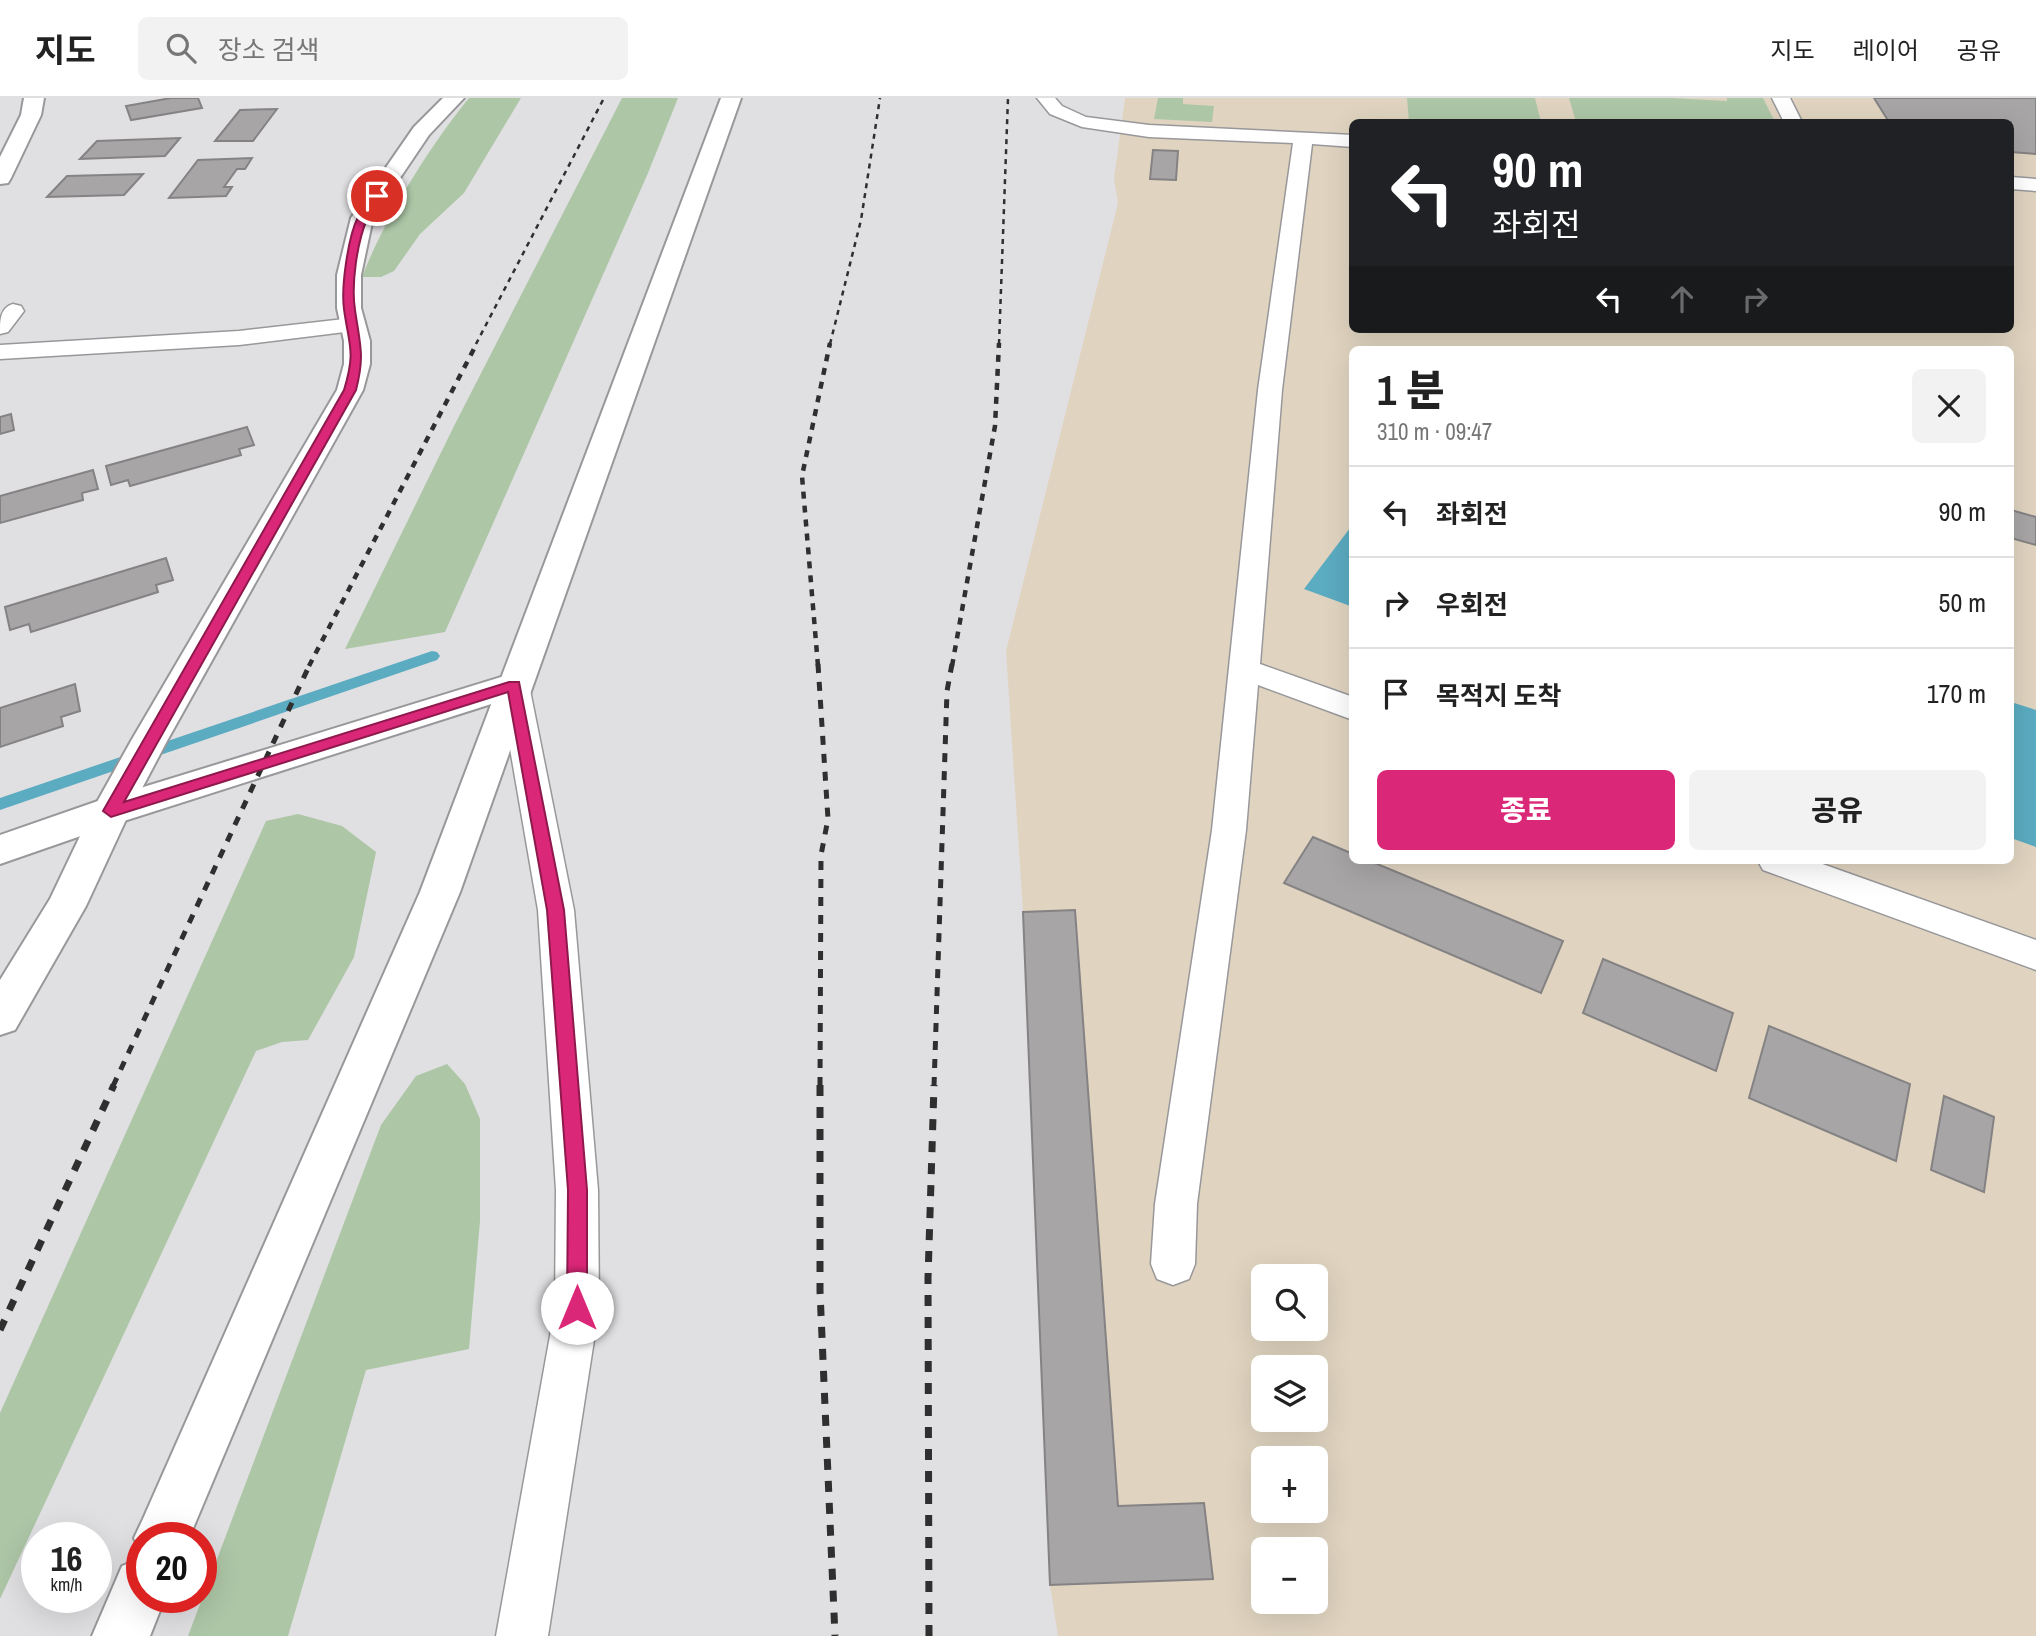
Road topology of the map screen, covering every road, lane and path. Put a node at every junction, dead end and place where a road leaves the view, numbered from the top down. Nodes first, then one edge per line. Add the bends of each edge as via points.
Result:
1 (34, 98) edge
2 (454, 98) edge
3 (731, 98) edge
4 (1046, 98) edge
5 (1781, 98) edge
6 (1792, 119) edge
7 (1303, 138) junction
8 (1349, 141) edge
9 (0, 178) edge
10 (2014, 183) edge
11 (2036, 185) edge
12 (353, 325) junction
13 (0, 352) edge
14 (1244, 669) junction
15 (514, 685) junction
16 (1349, 708) edge
17 (111, 811) junction
18 (0, 850) edge
19 (1783, 864) edge
20 (2036, 955) edge
21 (0, 1017) edge
22 (1173, 1264) dead end
23 (169, 1522) edge
24 (131, 1613) edge
25 (121, 1636) edge
26 (522, 1636) edge

1 - 9 main road via 31,115
2 - 12 main road via 421,131 362,218 349,275
3 - 15 main road
4 - 7 lane via 1056,110 1082,122 1149,131
5 - 6 lane
7 - 8 lane
7 - 14 lane via 1270,390
10 - 11 lane
12 - 13 lane via 239,338
12 - 17 main road via 357,364 350,390
14 - 16 lane
14 - 22 lane via 1229,831 1176,1204
15 - 17 main road
15 - 23 main road via 440,892
15 - 26 lane via 556,910 577,1190 577,1308
17 - 18 main road
17 - 21 main road via 66,906
19 - 20 lane
24 - 25 main road

